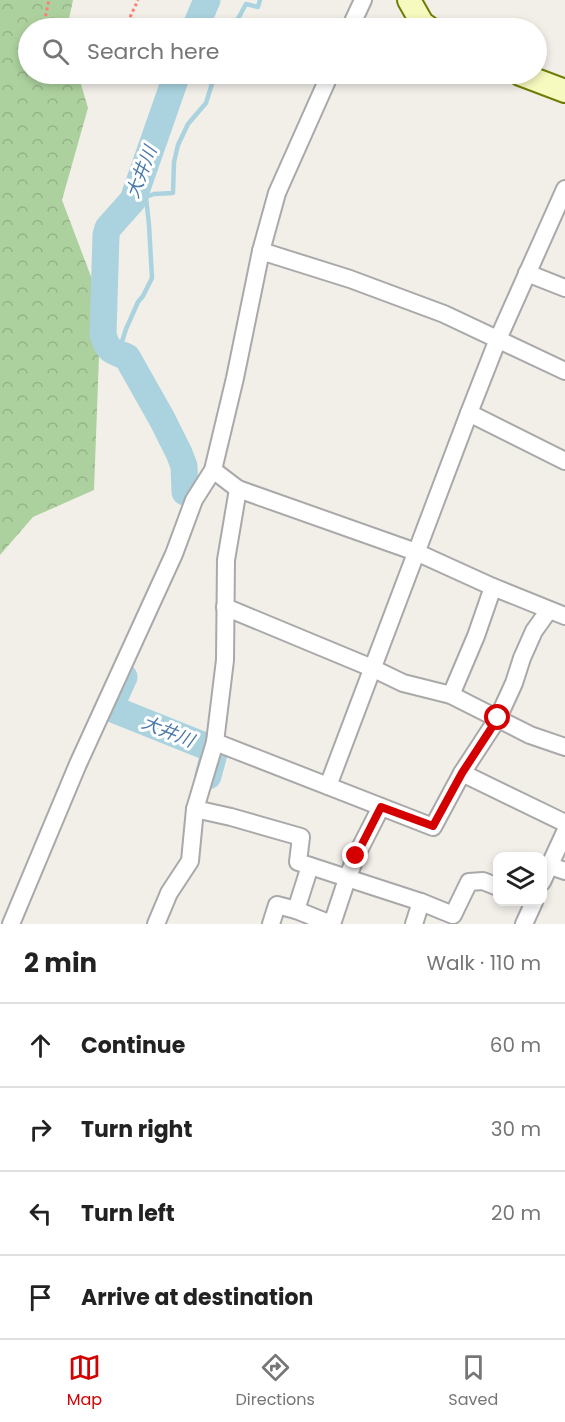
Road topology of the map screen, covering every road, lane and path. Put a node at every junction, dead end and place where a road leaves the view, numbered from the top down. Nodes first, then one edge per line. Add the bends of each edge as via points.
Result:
1 (49, 0) edge
2 (138, 0) edge
3 (363, 0) edge
4 (409, 0) edge
5 (45, 18) edge
6 (130, 18) edge
7 (355, 18) edge
8 (419, 18) edge
9 (326, 84) edge
10 (545, 84) edge
11 (565, 92) edge
12 (565, 189) edge
13 (261, 250) junction
14 (527, 273) junction
15 (565, 288) edge
16 (498, 339) junction
17 (565, 370) edge
18 (469, 413) junction
19 (565, 461) edge
20 (213, 471) junction
21 (238, 489) junction
22 (416, 552) junction
23 (493, 587) junction
24 (225, 607) junction
25 (549, 609) junction
26 (565, 616) edge
27 (372, 668) junction
28 (451, 695) junction
29 (498, 718) junction
30 (215, 742) junction
31 (565, 747) edge
32 (462, 773) junction
33 (328, 786) junction
34 (381, 807) junction
35 (195, 809) junction
36 (565, 823) edge
37 (565, 832) edge
38 (309, 866) junction
39 (557, 868) edge
40 (347, 879) junction
41 (493, 885) edge
42 (421, 902) junction
43 (532, 906) edge
44 (296, 910) junction
45 (16, 922) edge
46 (156, 924) edge
47 (271, 924) edge
48 (332, 924) edge
49 (414, 924) edge
50 (524, 924) edge

1 - 5 path
2 - 6 path
3 - 7 street
4 - 8 street
9 - 13 street via 277,193
10 - 11 street
12 - 14 street
13 - 16 street via 444,314
13 - 20 street
14 - 15 street
14 - 16 street
16 - 17 street
16 - 18 street
18 - 19 street
18 - 22 street
20 - 21 street
20 - 45 street via 195,500 78,764
21 - 22 street
21 - 24 street via 226,560
22 - 23 street
22 - 27 street
23 - 25 street
23 - 28 street
24 - 27 street
24 - 30 street via 225,660
25 - 26 street
25 - 29 street via 534,631
27 - 28 street via 403,683
27 - 33 street
28 - 29 street
29 - 31 street
29 - 32 street
30 - 33 street
30 - 35 street
32 - 34 street via 433,826
32 - 36 street
33 - 34 street
34 - 40 street
35 - 38 street via 301,837 298,862
35 - 46 street via 190,861 169,893
37 - 39 street
38 - 40 street
38 - 44 street
40 - 42 street
40 - 48 street
41 - 42 street via 469,882 453,915
42 - 49 street
43 - 50 street
44 - 47 street via 277,905
44 - 48 street

